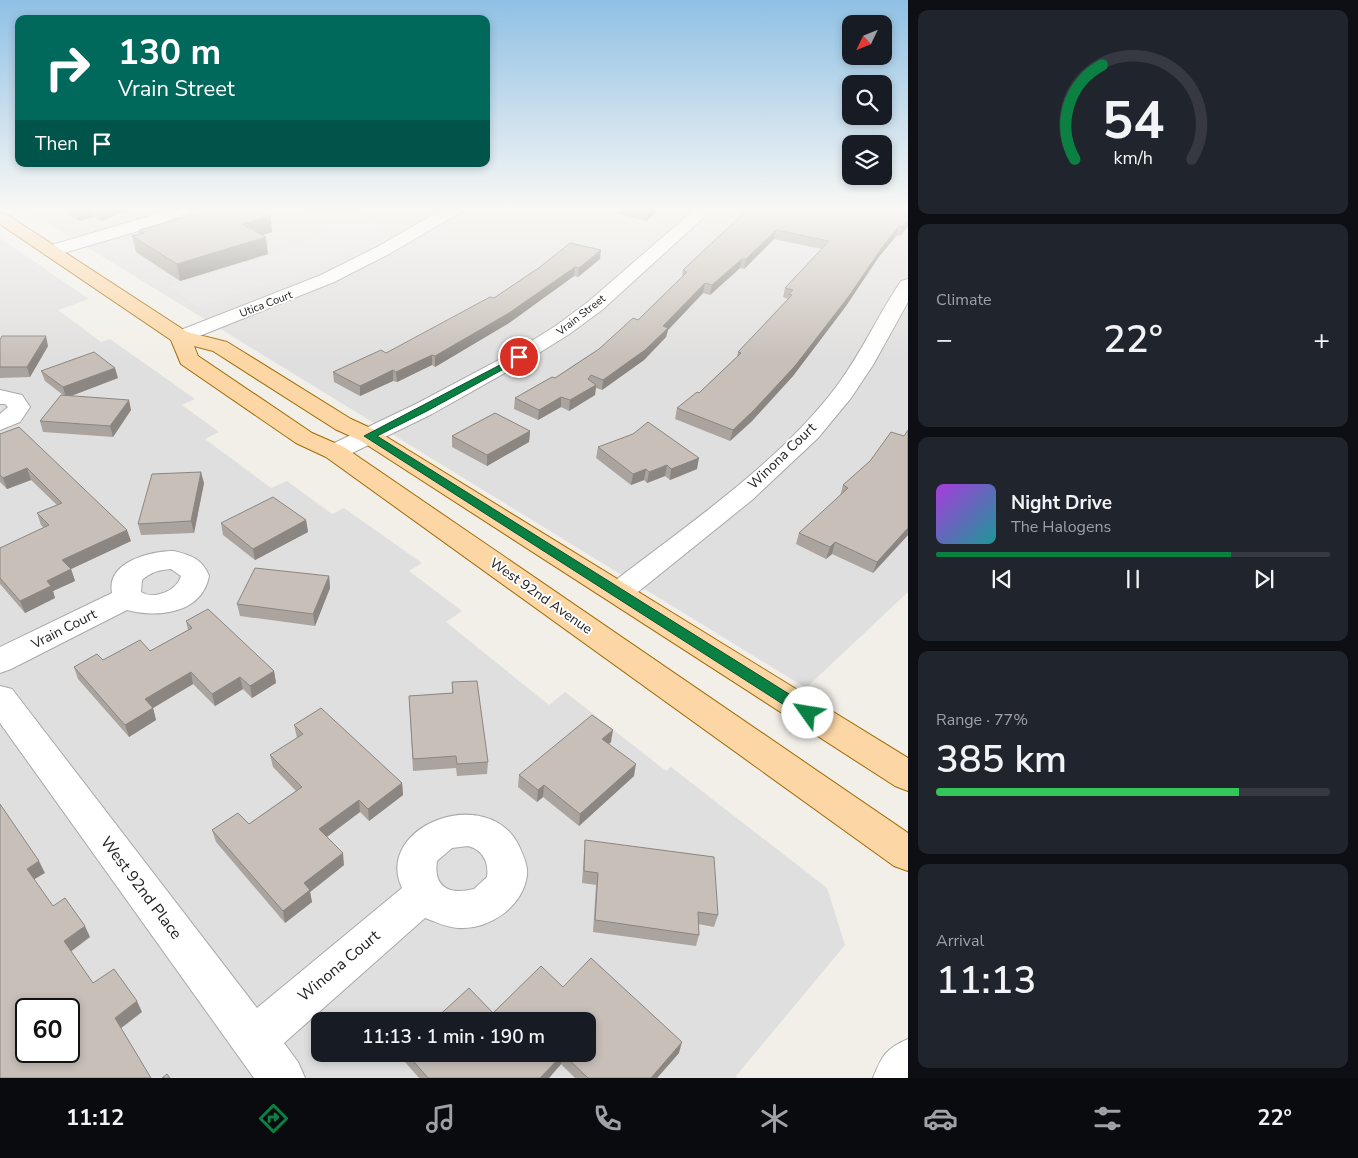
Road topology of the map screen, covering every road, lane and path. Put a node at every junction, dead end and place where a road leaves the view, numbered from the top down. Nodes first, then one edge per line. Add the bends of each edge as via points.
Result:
1 (64, 259) edge
2 (365, 259) edge
3 (648, 259) edge
4 (908, 285) edge
5 (180, 337) junction
6 (0, 396) edge
7 (0, 423) edge
8 (369, 436) junction
9 (334, 452) junction
10 (618, 593) junction
11 (128, 596) dead end
12 (0, 661) edge
13 (0, 698) edge
14 (908, 776) edge
15 (908, 854) edge
16 (424, 894) dead end
17 (254, 1039) junction
18 (908, 1062) edge
19 (282, 1078) edge
20 (896, 1078) edge

1 - 5 main road
2 - 5 street, Utica Court via 276,300
3 - 8 street, Vrain Street via 561,331 502,367
4 - 10 street, Winona Court via 862,365 810,433 743,494
5 - 8 main road via 220,346 343,424
5 - 9 main road, West 92nd Avenue via 189,360 304,438
6 - 7 street via 12,398 19,407 10,418
8 - 9 street, Vrain Street
8 - 10 main road
9 - 15 main road, West 92nd Avenue
10 - 14 main road
11 - 12 street, Vrain Court
13 - 17 street, West 92nd Place
16 - 17 street, Winona Court
17 - 19 street, West 92nd Place
18 - 20 street

